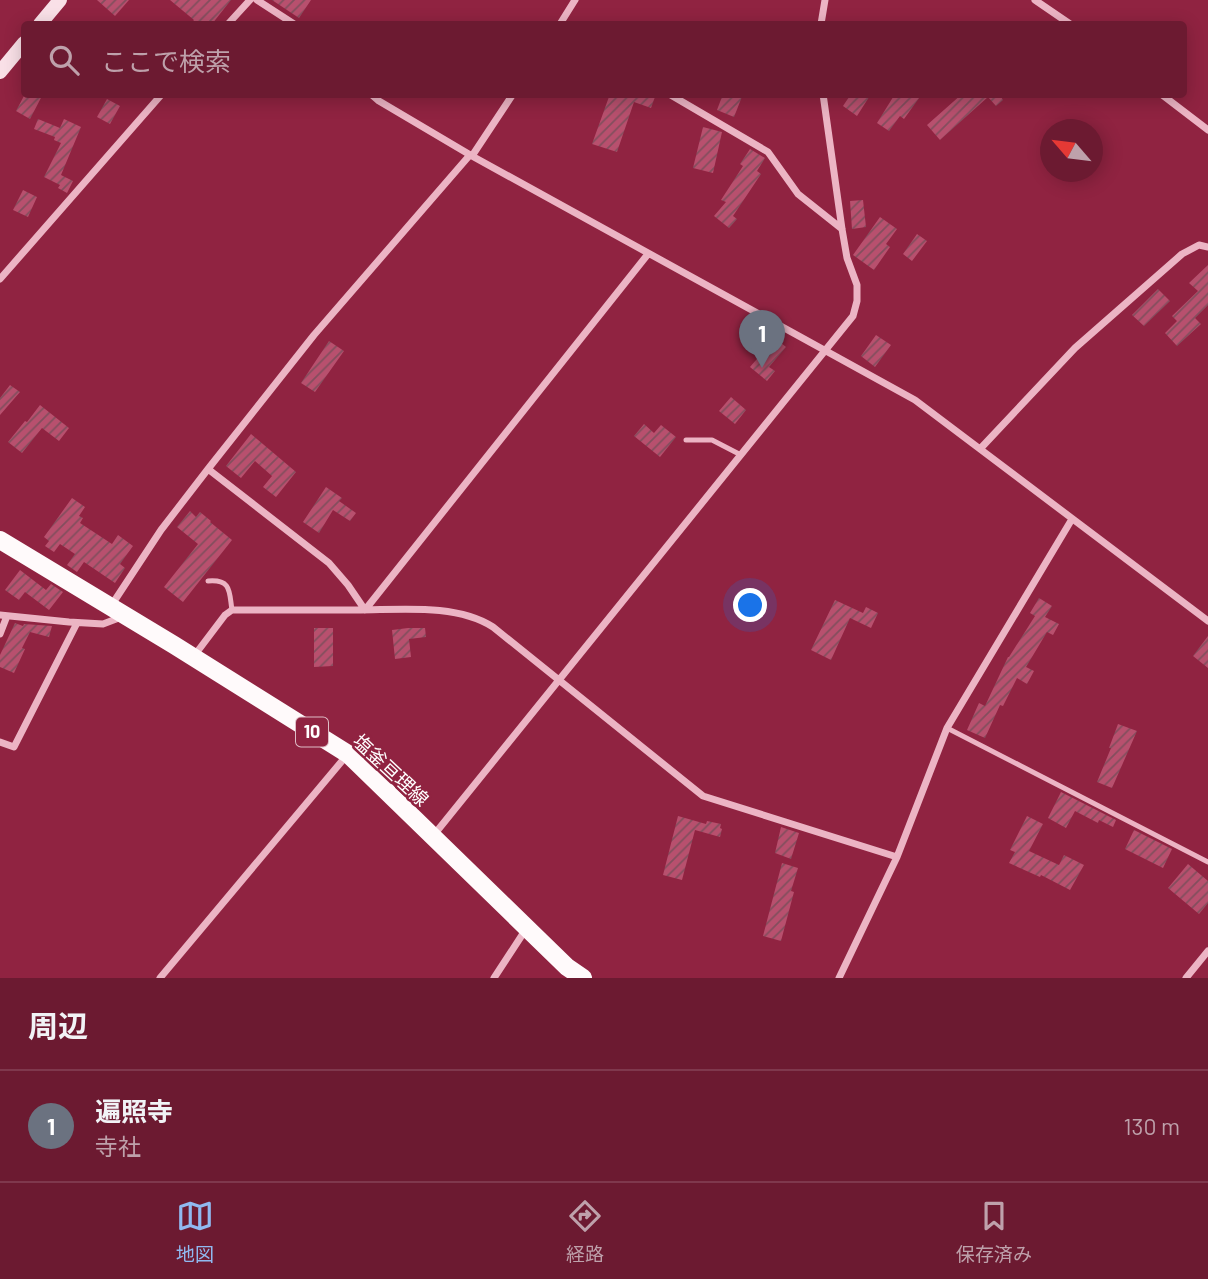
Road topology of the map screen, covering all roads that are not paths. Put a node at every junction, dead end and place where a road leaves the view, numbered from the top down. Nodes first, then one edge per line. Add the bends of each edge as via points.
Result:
1 (60, 0) edge
2 (250, 0) edge
3 (257, 0) edge
4 (575, 0) edge
5 (825, 0) edge
6 (1035, 0) edge
7 (42, 21) edge
8 (231, 21) edge
9 (289, 21) edge
10 (562, 21) edge
11 (822, 21) edge
12 (1066, 21) edge
13 (21, 47) edge
14 (0, 72) edge
15 (158, 98) edge
16 (376, 98) edge
17 (510, 98) edge
18 (676, 98) edge
19 (824, 98) edge
20 (1166, 98) edge
21 (1208, 130) edge
22 (472, 156) junction
23 (842, 229) junction
24 (1208, 247) edge
25 (648, 254) junction
26 (0, 279) edge
27 (825, 351) junction
28 (686, 440) dead end
29 (980, 450) junction
30 (741, 455) junction
31 (208, 468) junction
32 (1072, 519) junction
33 (0, 540) edge
34 (208, 581) dead end
35 (232, 610) junction
36 (365, 610) junction
37 (118, 611) junction
38 (4, 615) edge
39 (1208, 621) edge
40 (77, 623) junction
41 (0, 634) edge
42 (193, 657) junction
43 (558, 680) junction
44 (947, 728) junction
45 (0, 742) edge
46 (348, 754) junction
47 (433, 837) junction
48 (897, 857) junction
49 (1208, 862) edge
50 (527, 928) junction
51 (1208, 951) edge
52 (160, 978) edge
53 (494, 978) edge
54 (583, 978) edge
55 (839, 978) edge
56 (1186, 978) edge

1 - 7 main road
2 - 8 street
3 - 9 street
4 - 10 street
5 - 11 street
6 - 12 street
13 - 14 main road
15 - 26 street
16 - 22 street
17 - 22 street
18 - 23 street via 768,152 798,194
19 - 23 street
20 - 21 street
22 - 25 street
22 - 31 street via 314,335
23 - 27 street via 857,301 853,316
24 - 29 street via 1199,245 1182,254 1075,348
25 - 27 street
25 - 36 street
27 - 29 street via 915,400
27 - 30 street
28 - 30 lane via 712,440
29 - 32 street
30 - 43 street
31 - 36 street via 330,563
31 - 37 street via 161,530
32 - 39 street
32 - 44 street
33 - 37 main road, 塩釜亘理線 / 10
34 - 35 lane via 227,584
35 - 36 street
35 - 42 street
36 - 43 street via 417,609 482,620
37 - 40 street via 103,624
37 - 42 main road, 塩釜亘理線 / 10
38 - 40 street
38 - 41 street
40 - 45 street via 14,747
42 - 46 main road, 塩釜亘理線 / 10
43 - 47 street
43 - 48 street via 703,796
44 - 48 street
44 - 49 lane
46 - 47 main road, 塩釜亘理線 / 10
46 - 52 street
47 - 50 main road, 塩釜亘理線 / 10
48 - 55 street
50 - 53 street
50 - 54 main road, 塩釜亘理線 / 10
51 - 56 street

